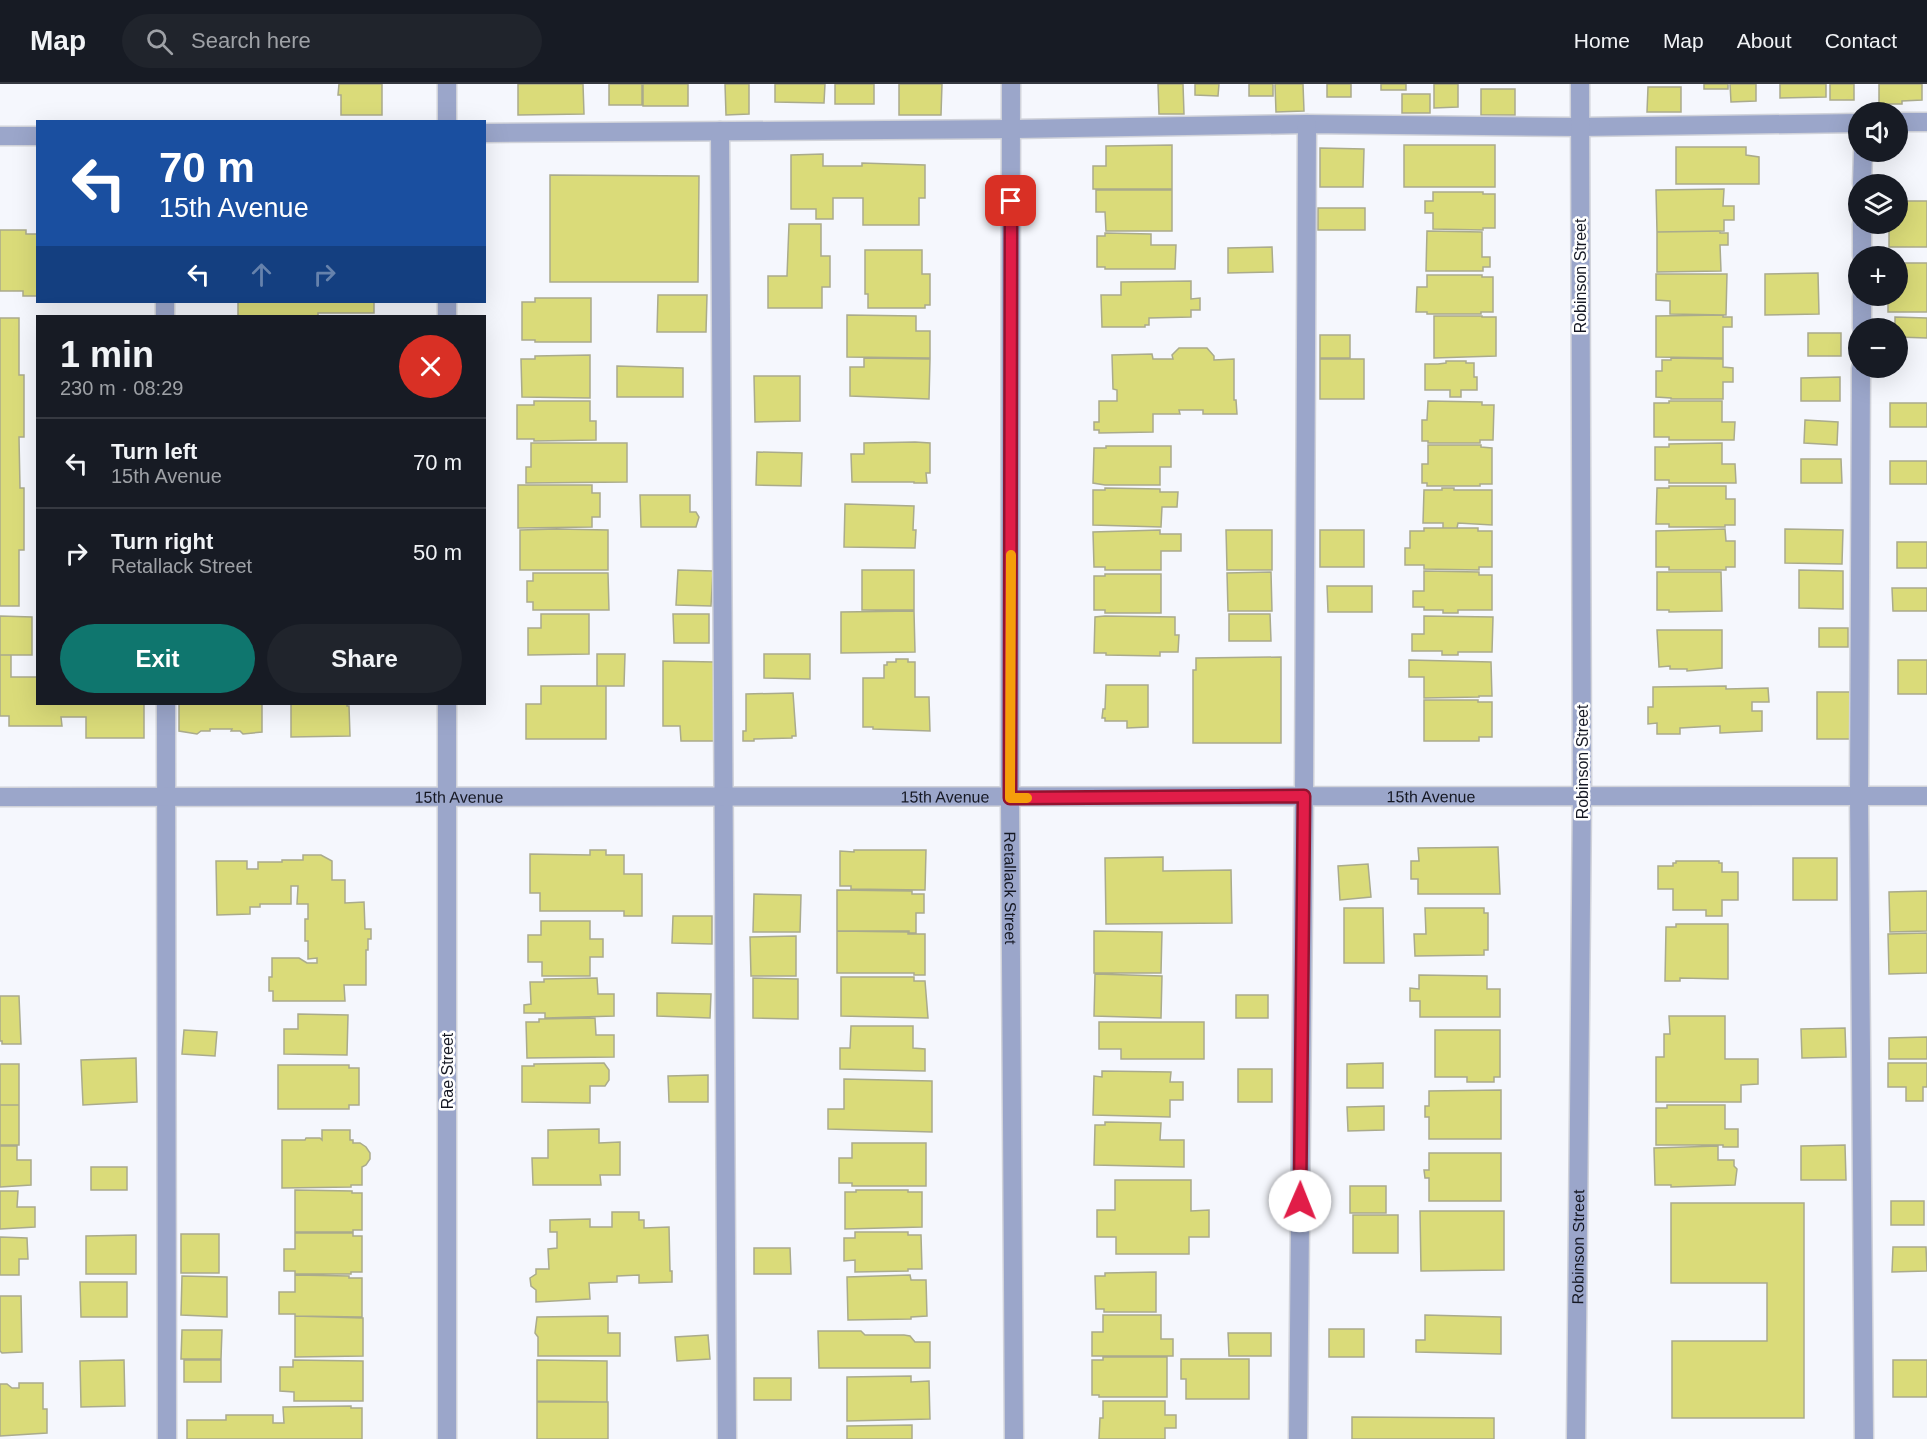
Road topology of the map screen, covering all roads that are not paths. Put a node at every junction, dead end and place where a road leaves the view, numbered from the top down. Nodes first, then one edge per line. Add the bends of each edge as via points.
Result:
1 (447, 84) edge
2 (1011, 84) edge
3 (1580, 84) edge
4 (447, 120) edge
5 (1908, 122) edge
6 (1927, 122) edge
7 (1848, 123) edge
8 (1307, 124) junction
9 (1580, 128) junction
10 (1011, 129) junction
11 (720, 131) junction
12 (486, 133) edge
13 (0, 136) edge
14 (36, 136) edge
15 (1862, 378) edge
16 (166, 705) edge
17 (447, 705) edge
18 (1304, 796) junction
19 (1582, 796) junction
20 (1859, 796) junction
21 (1927, 796) edge
22 (0, 797) edge
23 (166, 797) junction
24 (447, 797) junction
25 (724, 797) junction
26 (1010, 798) junction
27 (167, 1439) edge
28 (447, 1439) edge
29 (727, 1439) edge
30 (1014, 1439) edge
31 (1298, 1439) edge
32 (1576, 1439) edge
33 (1864, 1439) edge

1 - 4 street
2 - 10 street, Retallack Street
3 - 9 street, Robinson Street
5 - 6 street
7 - 9 street
8 - 9 street
8 - 10 street
8 - 18 street
9 - 19 street, Robinson Street
10 - 11 street
10 - 26 street, Retallack Street
11 - 12 street
11 - 25 street
13 - 14 street
15 - 20 street
16 - 23 street
17 - 24 street, Rae Street
18 - 19 street, 15th Avenue
18 - 26 street, 15th Avenue
18 - 31 street
19 - 20 street, 15th Avenue
19 - 32 street, Robinson Street
20 - 21 street, 15th Avenue
20 - 33 street
22 - 23 street, 15th Avenue
23 - 24 street, 15th Avenue
23 - 27 street
24 - 25 street, 15th Avenue
24 - 28 street, Rae Street
25 - 26 street, 15th Avenue
25 - 29 street
26 - 30 street, Retallack Street

